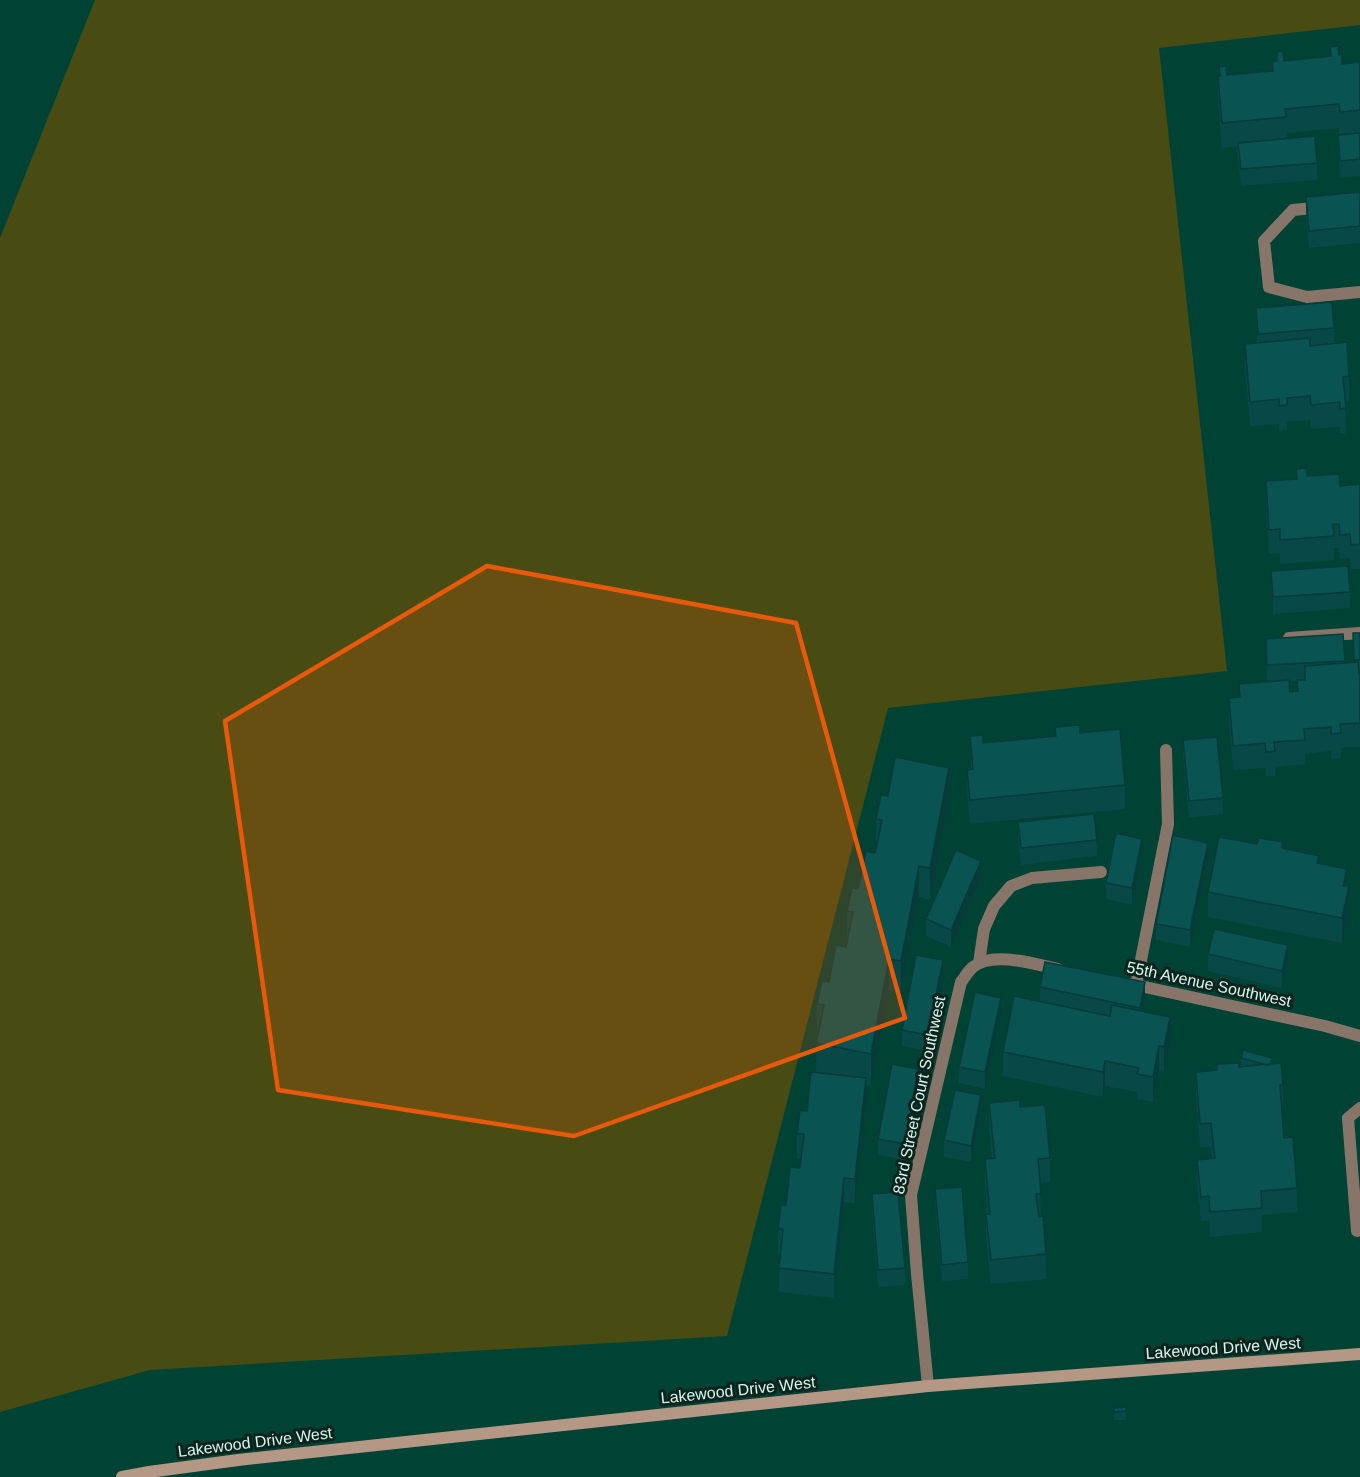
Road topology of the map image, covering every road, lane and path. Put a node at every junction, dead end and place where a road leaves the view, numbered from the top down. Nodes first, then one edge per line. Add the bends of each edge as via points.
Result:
1 (1338, 206) edge
2 (1360, 292) edge
3 (1360, 633) edge
4 (1289, 638) edge
5 (1166, 750) dead end
6 (1101, 872) dead end
7 (979, 963) junction
8 (1070, 971) edge
9 (1360, 1036) edge
10 (1360, 1108) edge
11 (1357, 1231) dead end
12 (1360, 1354) edge
13 (928, 1386) junction
14 (122, 1477) edge

1 - 2 street via 1293,210 1264,241 1269,287 1308,297
3 - 4 street
5 - 9 street, 55th Avenue Southwest via 1168,824 1130,984
6 - 7 street via 1032,878 1011,886 994,906 984,929
7 - 8 street via 1011,960
7 - 13 street, 83rd Street Court Southwest via 961,982 911,1195
10 - 11 street via 1348,1118
12 - 13 main road, Lakewood Drive West
13 - 14 main road, Lakewood Drive West via 238,1460

